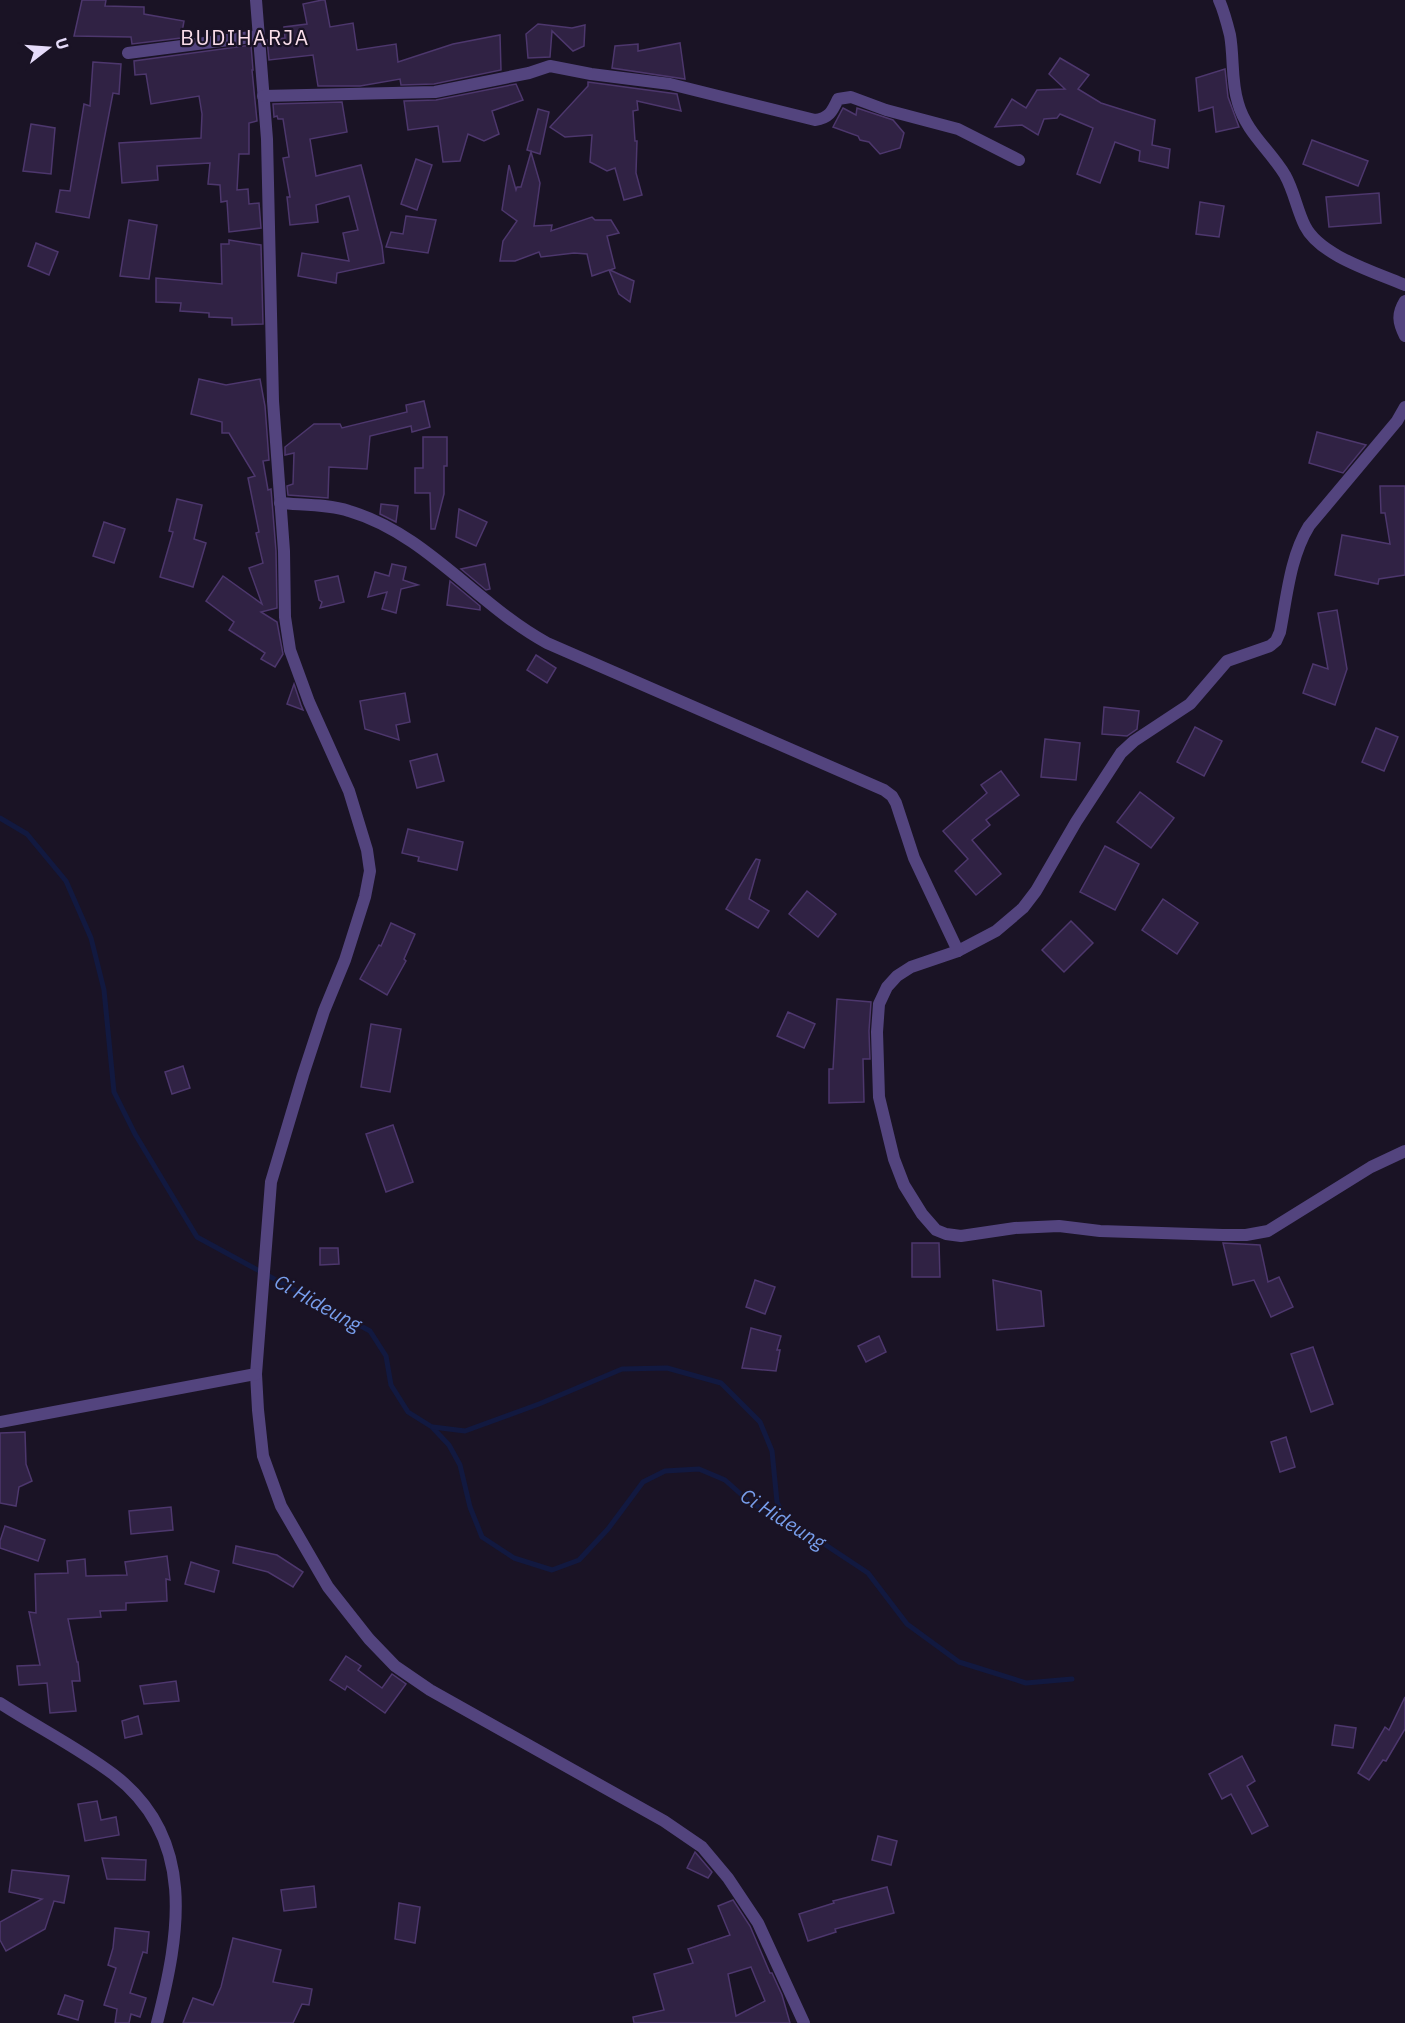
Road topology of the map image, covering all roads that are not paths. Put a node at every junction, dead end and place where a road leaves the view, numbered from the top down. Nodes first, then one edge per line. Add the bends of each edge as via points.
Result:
1 (256, 0) edge
2 (1220, 0) edge
3 (259, 36) junction
4 (128, 53) dead end
5 (263, 96) junction
6 (1019, 160) dead end
7 (1405, 285) edge
8 (1405, 301) edge
9 (1405, 336) edge
10 (1405, 407) edge
11 (280, 503) junction
12 (958, 951) junction
13 (1405, 1151) edge
14 (256, 1374) junction
15 (0, 1422) edge
16 (0, 1703) edge
17 (158, 2023) edge
18 (804, 2023) edge

1 - 3 street
2 - 7 street via 1230,36 1237,102 1245,122 1286,176 1313,240 1330,252
3 - 4 street
3 - 5 street
5 - 6 street via 435,92 550,66 670,84 815,120 830,115 838,99 851,97 958,129
5 - 11 street
8 - 9 street via 1399,312
10 - 12 street via 1302,538 1276,641 1227,661 1190,704 1121,753 1023,908 996,931
11 - 12 street via 349,511 386,527 416,544 510,621 547,643 884,790 896,803 914,858
11 - 14 street via 290,650 349,791 370,871 345,960 324,1011 271,1182
12 - 13 street via 911,967 897,976 879,1004 879,1096 894,1159 904,1185 936,1230 961,1236 1059,1226 1100,1231 1246,1235 1268,1231 1371,1167
14 - 15 street
14 - 18 street via 264,1456 281,1506 328,1587 369,1639 395,1666 430,1690 664,1821 702,1847 758,1923
16 - 17 street via 114,1775 144,1803 160,1826 172,1861 177,1909 171,1967

